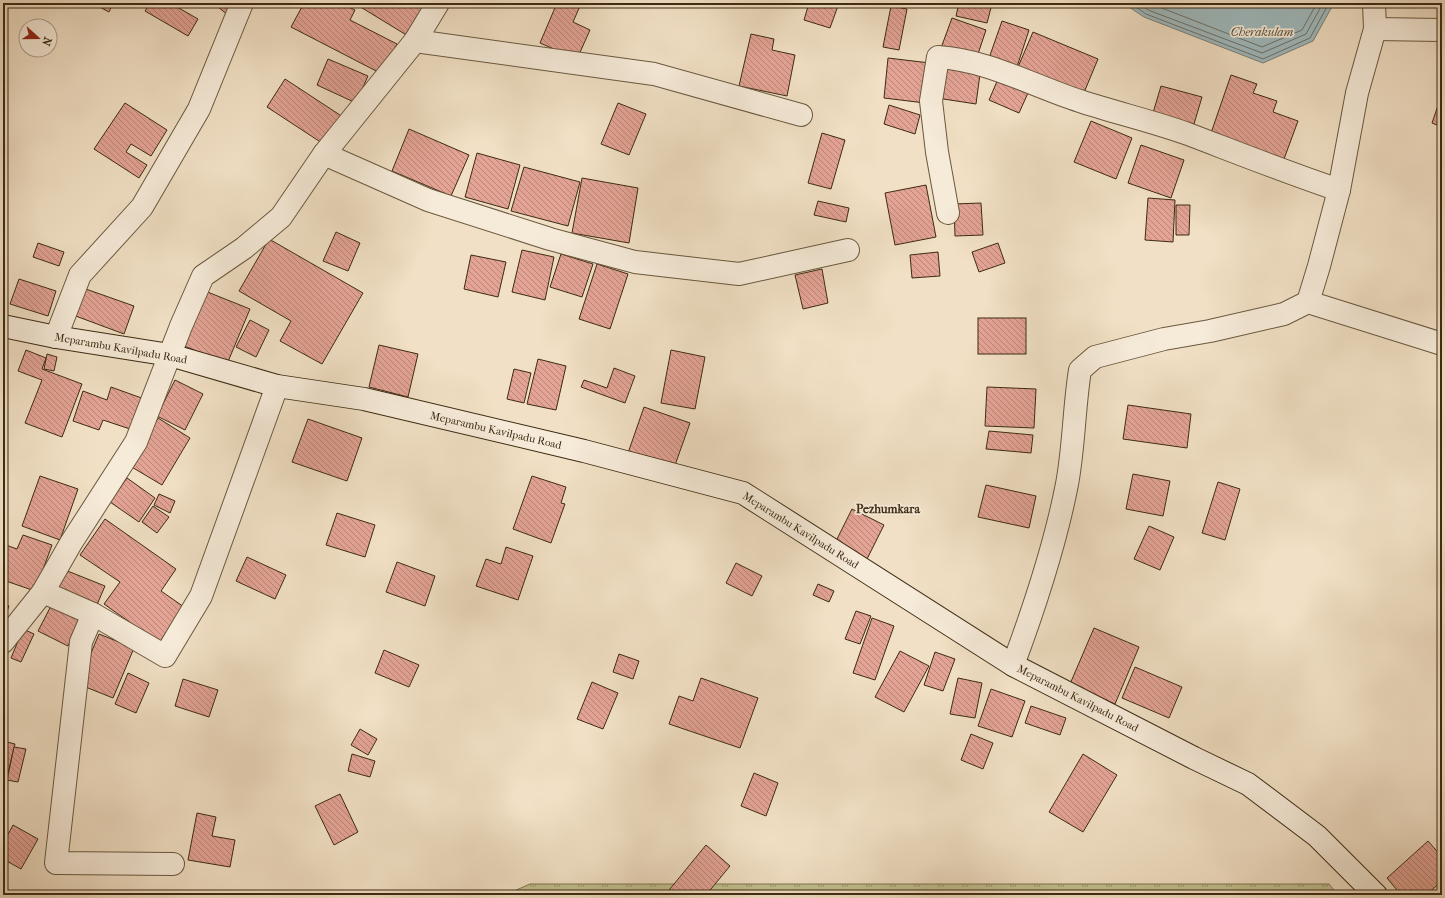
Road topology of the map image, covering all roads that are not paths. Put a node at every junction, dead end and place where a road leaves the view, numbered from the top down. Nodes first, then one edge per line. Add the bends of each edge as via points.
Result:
1 (242, 3) edge
2 (438, 3) edge
3 (1374, 3) edge
4 (1375, 29) junction
5 (1442, 30) edge
6 (415, 41) junction
7 (801, 114) dead end
8 (324, 154) junction
9 (1339, 190) junction
10 (948, 213) dead end
11 (848, 250) dead end
12 (1308, 302) junction
13 (3, 326) edge
14 (56, 337) junction
15 (1442, 344) edge
16 (170, 355) junction
17 (277, 386) junction
18 (43, 592) junction
19 (93, 614) junction
20 (3, 642) edge
21 (1013, 665) junction
22 (173, 864) dead end
23 (1376, 895) edge

1 - 14 street via 199,109 142,207 80,275
2 - 6 street
3 - 4 street
4 - 5 street
4 - 9 street via 1357,93
6 - 7 street via 654,74
6 - 8 street
8 - 11 street via 428,200 550,239 635,262 739,274
8 - 16 street via 281,217 244,248 203,276
9 - 10 street via 1186,134 1079,101 966,60 938,57 931,101
9 - 12 street
12 - 15 street
12 - 21 street via 1284,314 1164,339 1095,357 1080,370 1067,484 1052,546
13 - 14 street, Meparambu Kavilpadu Road
14 - 16 street, Meparambu Kavilpadu Road
16 - 17 street, Meparambu Kavilpadu Road
16 - 18 street via 136,442 71,543
17 - 19 street via 201,596 165,656
17 - 21 street, Meparambu Kavilpadu Road via 372,401 584,451 743,493
18 - 19 street
18 - 20 street
19 - 22 street via 82,642 56,863
21 - 23 street, Meparambu Kavilpadu Road via 1248,784 1317,836

